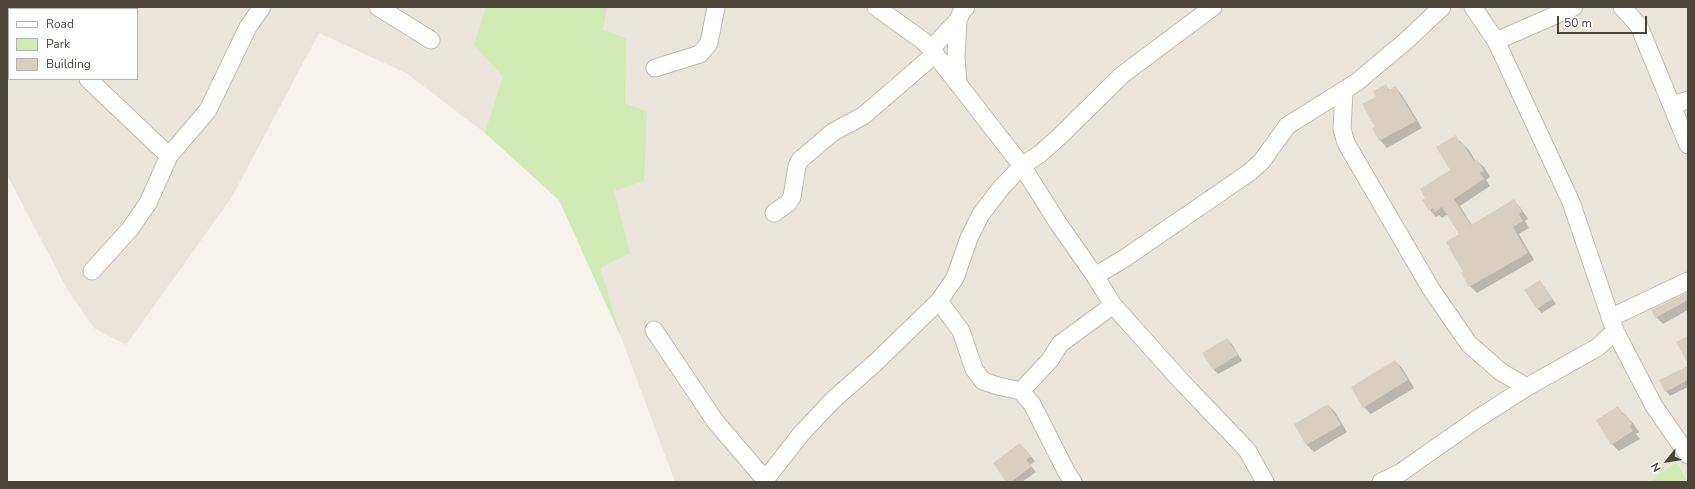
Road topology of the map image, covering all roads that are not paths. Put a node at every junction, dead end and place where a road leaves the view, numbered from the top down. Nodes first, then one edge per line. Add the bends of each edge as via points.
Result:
1 (262, 7) edge
2 (378, 7) edge
3 (716, 7) edge
4 (876, 7) edge
5 (1213, 7) edge
6 (1442, 7) edge
7 (1473, 7) edge
8 (1574, 7) edge
9 (1622, 7) edge
10 (962, 13) edge
11 (431, 40) dead end
12 (1496, 41) junction
13 (933, 51) junction
14 (655, 68) dead end
15 (89, 80) edge
16 (958, 83) junction
17 (1344, 91) junction
18 (1680, 102) edge
19 (1688, 145) edge
20 (169, 156) junction
21 (1022, 166) junction
22 (774, 213) dead end
23 (92, 271) dead end
24 (1095, 276) junction
25 (1688, 281) edge
26 (939, 301) junction
27 (1113, 305) junction
28 (1613, 325) junction
29 (654, 330) dead end
30 (1527, 387) junction
31 (1021, 391) junction
32 (1688, 455) edge
33 (766, 481) edge
34 (1073, 482) edge
35 (1265, 482) edge
36 (1381, 482) edge

1 - 20 street via 248,27 208,110
2 - 11 street
3 - 14 street via 709,43 700,54
4 - 13 street
5 - 21 street via 1122,75 1060,136
6 - 17 street via 1407,40
7 - 12 street
8 - 12 street
9 - 18 street via 1639,26
10 - 13 street
10 - 16 street via 956,57
12 - 28 street via 1571,202
13 - 16 street
13 - 22 street via 863,116 833,132 800,160 792,197
15 - 20 street
16 - 21 street
17 - 24 street via 1287,126 1262,161 1250,172
17 - 30 street via 1342,129 1346,143 1431,289 1469,344 1501,372
18 - 19 street
20 - 23 street via 148,203 130,229
21 - 24 street
21 - 26 street via 981,214 969,238 955,278
24 - 27 street
25 - 28 street
26 - 31 street via 961,331 974,369 983,381
26 - 33 street via 833,400 801,434
27 - 31 street via 1060,344 1050,360
27 - 35 street via 1247,450
28 - 30 street via 1598,347
28 - 32 street via 1654,406
29 - 33 street via 715,421
30 - 36 street via 1400,473
31 - 34 street via 1032,404

